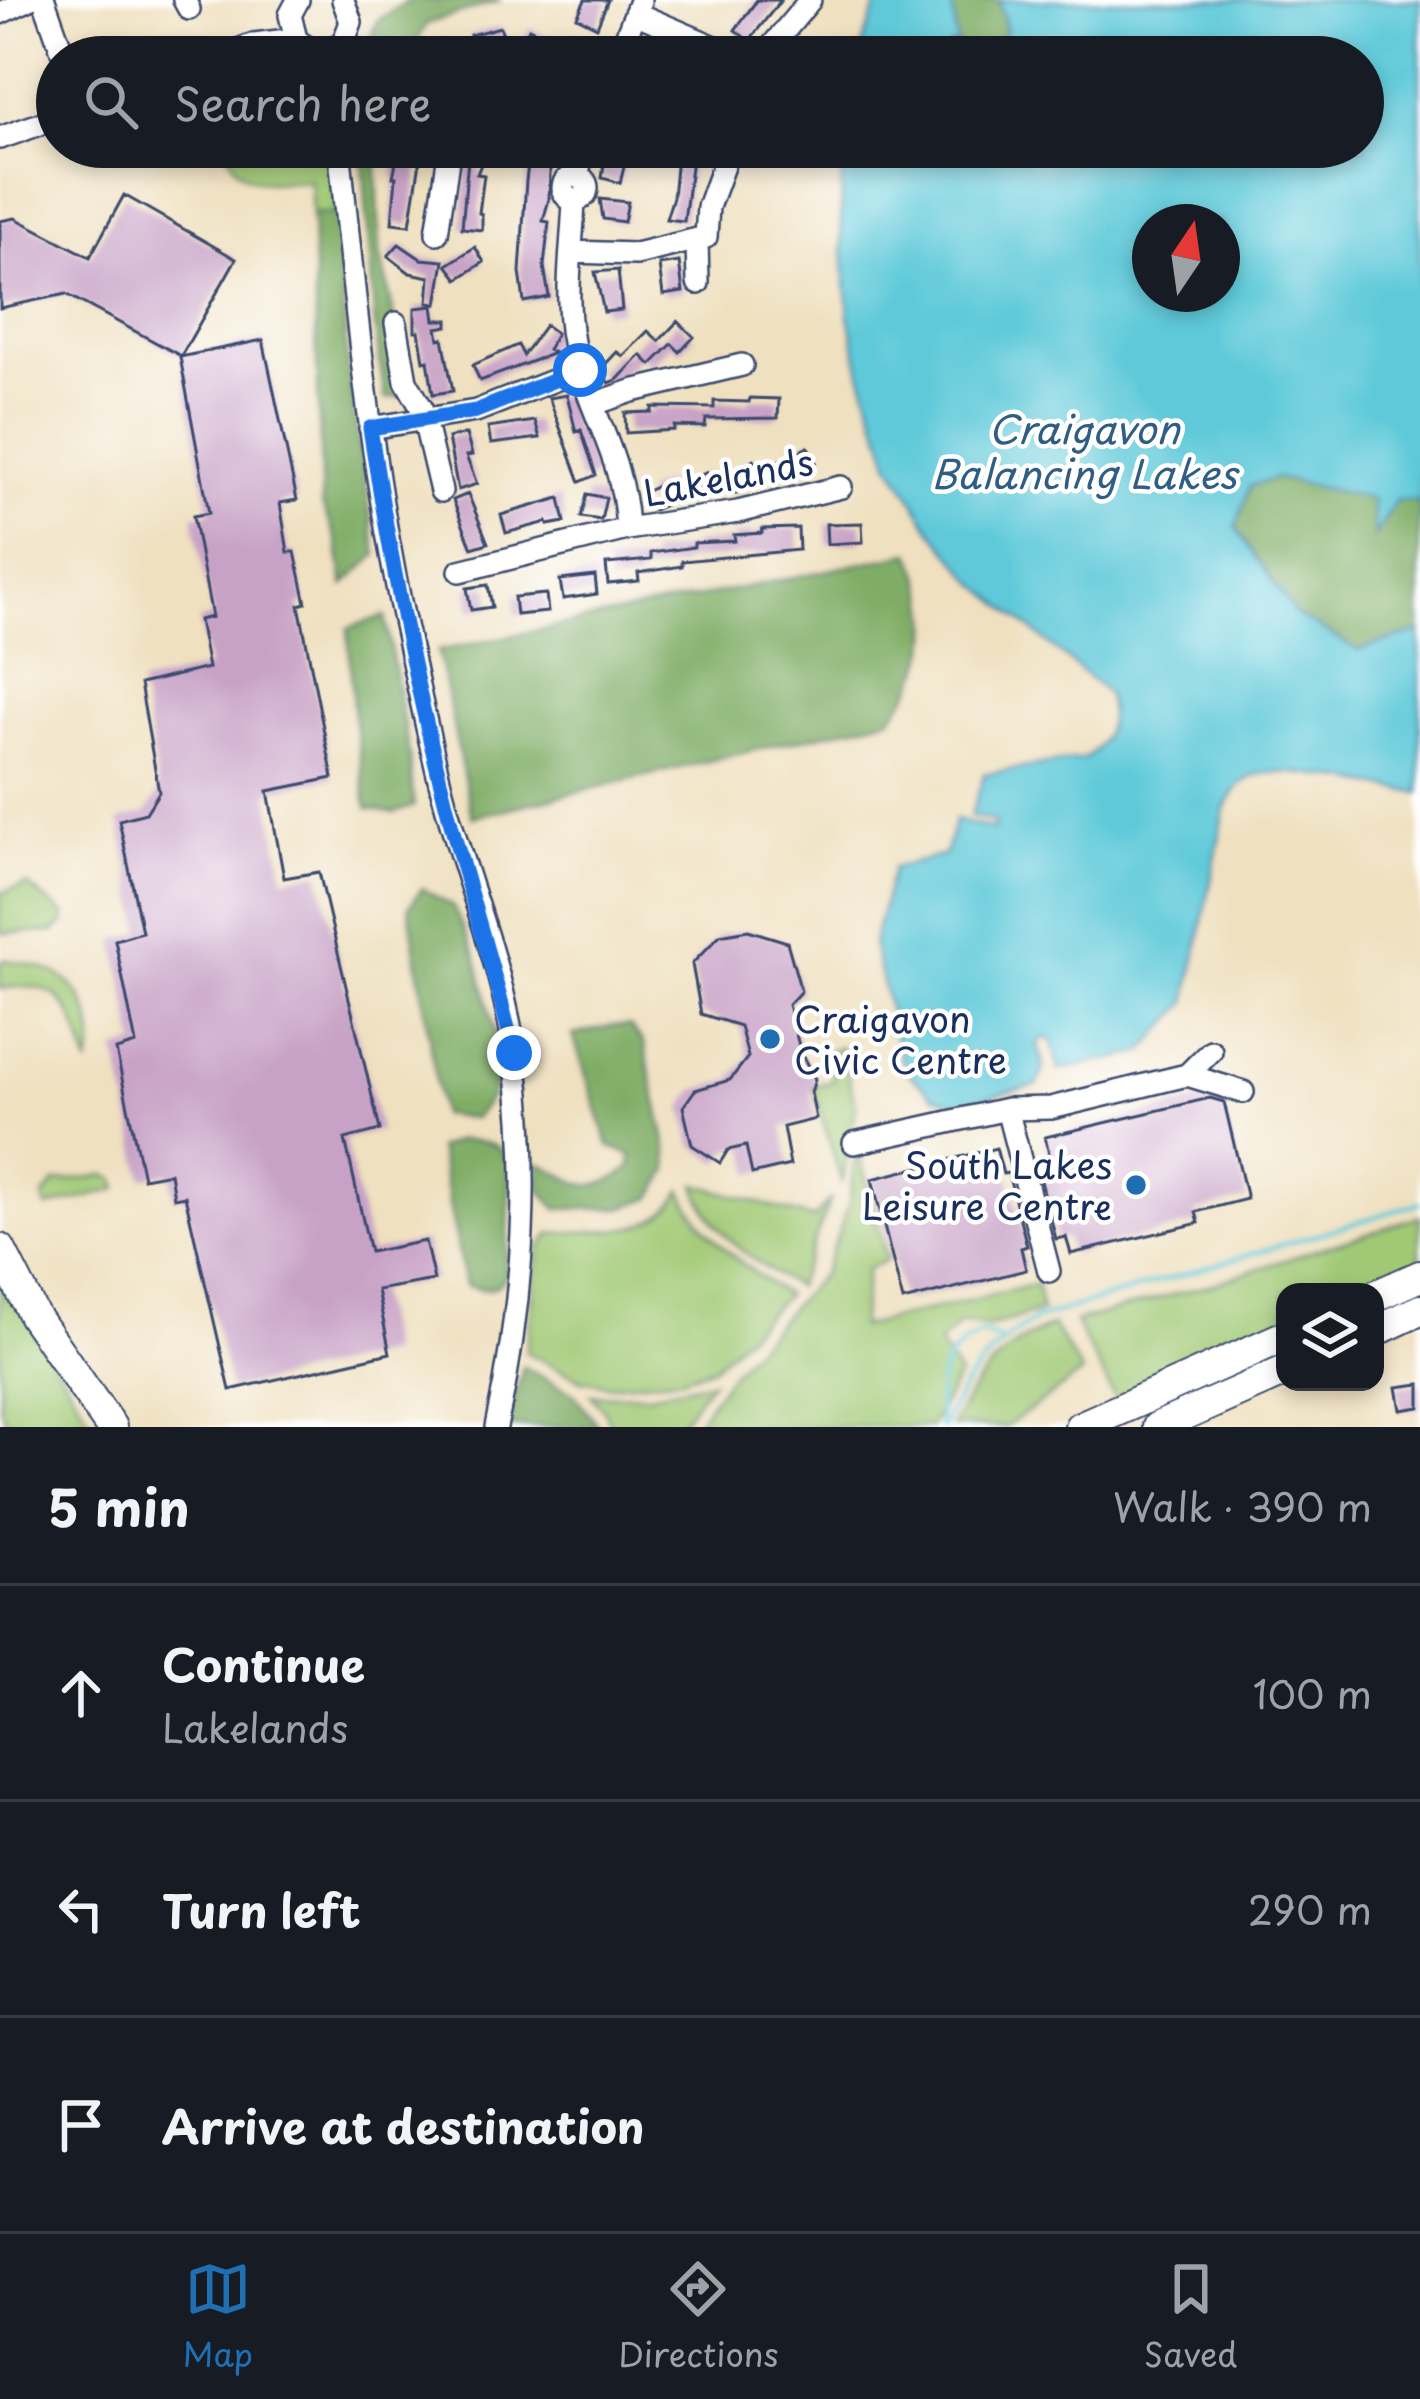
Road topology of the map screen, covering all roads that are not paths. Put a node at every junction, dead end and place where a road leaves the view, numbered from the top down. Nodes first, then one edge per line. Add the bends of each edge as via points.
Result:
1 (28, 0) edge
2 (44, 0) edge
3 (343, 0) edge
4 (810, 0) edge
5 (638, 7) edge
6 (294, 8) edge
7 (0, 13) edge
8 (57, 36) edge
9 (263, 36) edge
10 (345, 36) edge
11 (626, 36) edge
12 (696, 36) edge
13 (780, 36) edge
14 (36, 126) edge
15 (0, 138) edge
16 (341, 168) edge
17 (447, 168) edge
18 (579, 168) edge
19 (722, 168) edge
20 (437, 239) dead end
21 (697, 240) junction
22 (571, 252) junction
23 (698, 283) dead end
24 (396, 323) dead end
25 (742, 365) dead end
26 (580, 370) junction
27 (594, 404) junction
28 (425, 420) junction
29 (370, 428) junction
30 (445, 475) dead end
31 (841, 488) dead end
32 (628, 529) junction
33 (455, 573) dead end
34 (1211, 1051) dead end
35 (1186, 1075) junction
36 (1243, 1092) dead end
37 (1007, 1109) junction
38 (854, 1143) dead end
39 (0, 1249) edge
40 (1049, 1270) dead end
41 (1420, 1276) edge
42 (1384, 1292) edge
43 (1420, 1310) edge
44 (1384, 1327) edge
45 (1276, 1340) edge
46 (1276, 1375) edge
47 (111, 1427) edge
48 (496, 1427) edge
49 (1080, 1427) edge
50 (1158, 1427) edge

1 - 7 street
2 - 8 street
3 - 10 street via 351,22
4 - 13 street
5 - 11 street
5 - 12 street
6 - 9 street
14 - 15 street
16 - 29 street
17 - 20 street
18 - 22 street, Lakelands via 587,191 574,201
19 - 21 street via 706,237
21 - 22 street via 636,254
21 - 23 street
22 - 26 street, Lakelands
24 - 28 street via 406,380
25 - 27 street
26 - 27 street, Lakelands
26 - 28 street via 476,411
27 - 32 street, Lakelands via 623,480
28 - 29 street
28 - 30 street
29 - 48 street via 444,799 514,1053 526,1221
31 - 32 street, Lakelands
32 - 33 street, Lakelands
34 - 35 street
35 - 36 street
35 - 37 street via 1051,1108
37 - 38 street
37 - 40 street
39 - 47 highway via 44,1333
41 - 42 highway
43 - 44 highway
45 - 49 highway
46 - 50 highway

